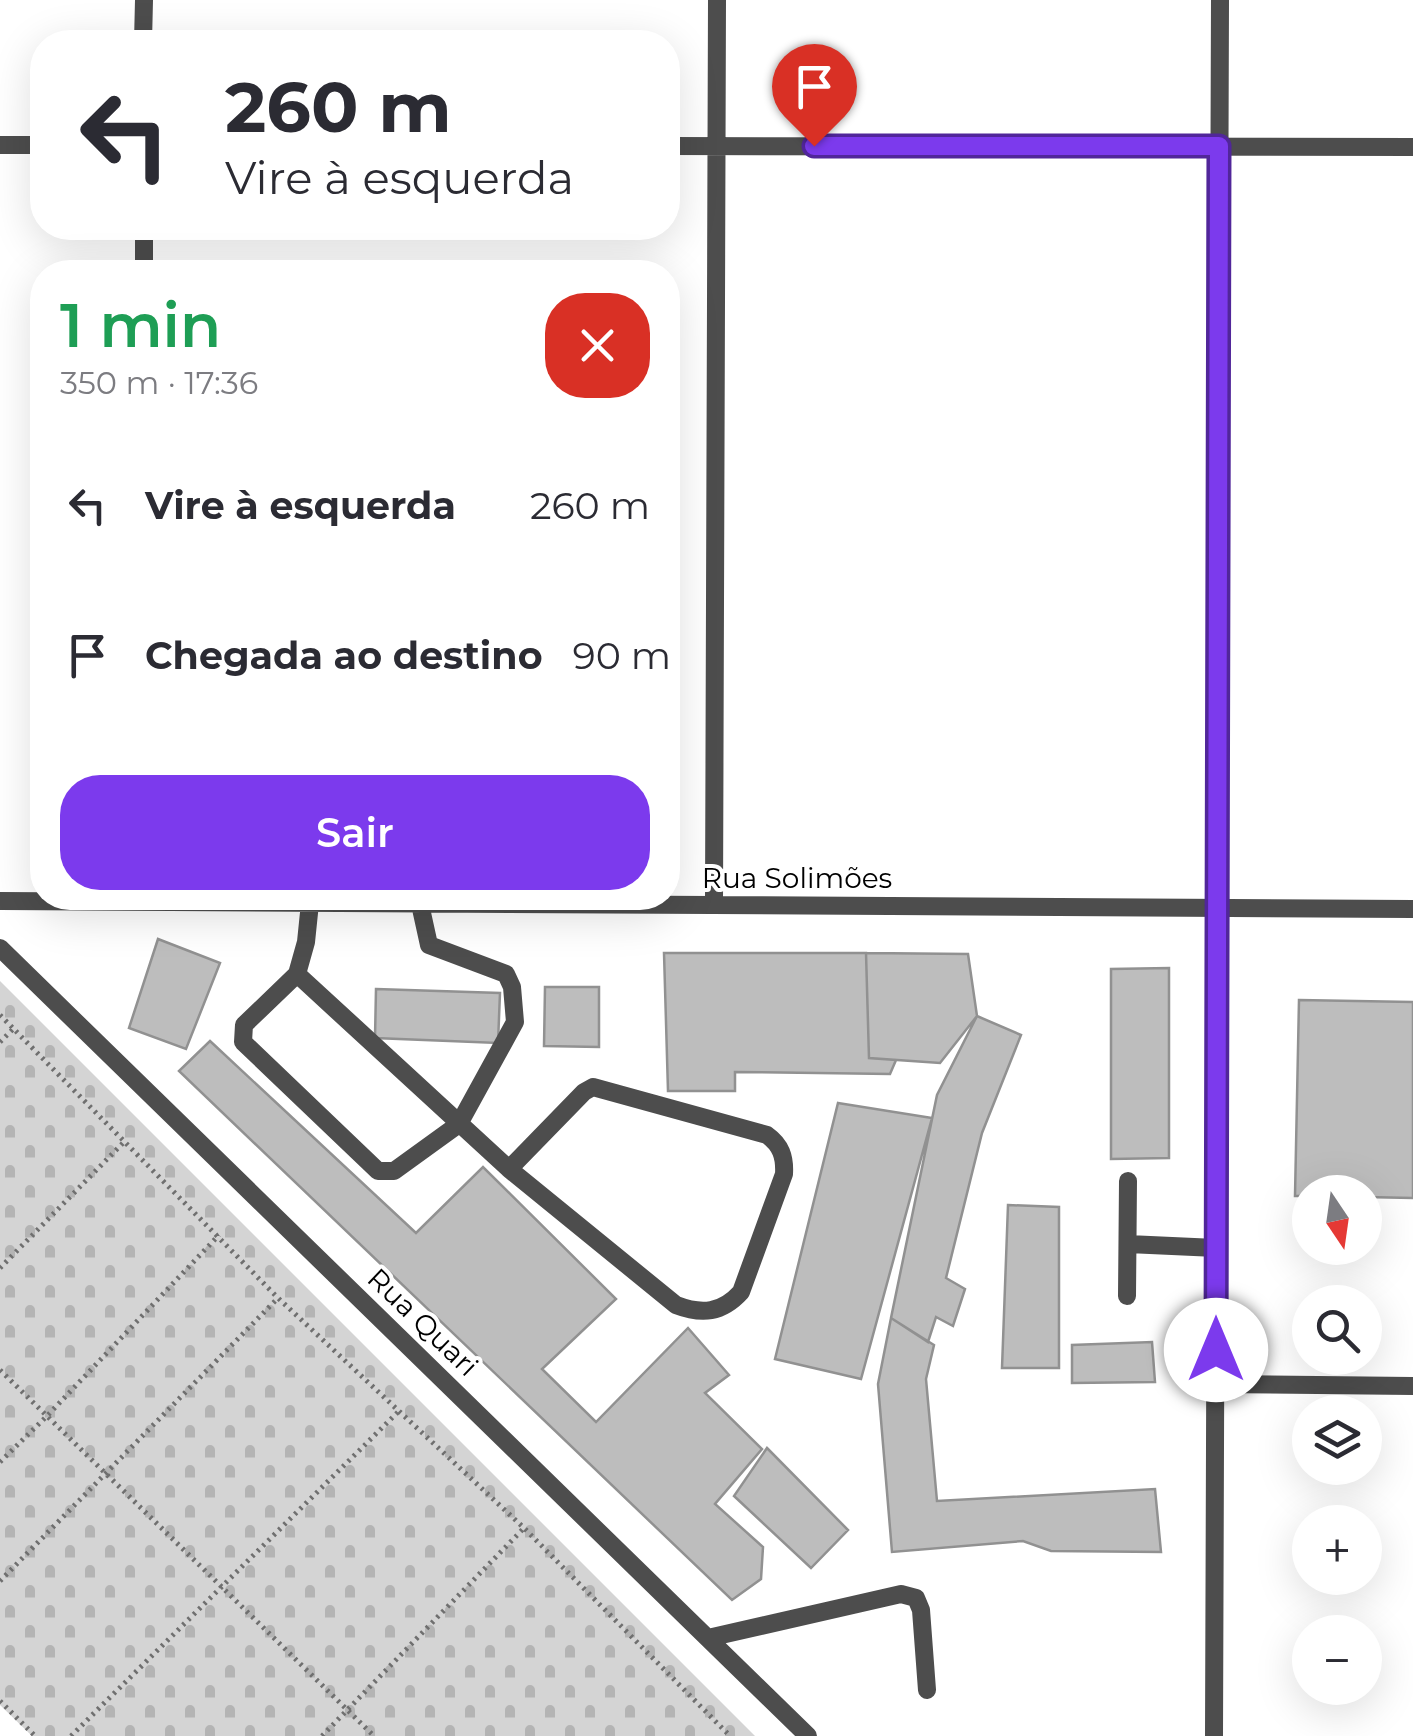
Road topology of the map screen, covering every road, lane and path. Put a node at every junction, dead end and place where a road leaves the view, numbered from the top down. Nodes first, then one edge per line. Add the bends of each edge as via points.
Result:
1 (144, 0) edge
2 (718, 0) edge
3 (1220, 0) edge
4 (144, 30) edge
5 (0, 145) edge
6 (30, 145) edge
7 (680, 146) edge
8 (717, 146) junction
9 (1219, 146) junction
10 (1413, 147) edge
11 (0, 901) edge
12 (30, 901) edge
13 (680, 905) edge
14 (714, 905) junction
15 (1217, 908) junction
16 (309, 910) edge
17 (421, 910) edge
18 (1413, 910) edge
19 (0, 948) edge
20 (297, 974) junction
21 (0, 1015) edge
22 (14, 1028) junction
23 (0, 1042) edge
24 (459, 1124) junction
25 (124, 1142) junction
26 (509, 1170) junction
27 (1128, 1180) dead end
28 (219, 1235) junction
29 (1128, 1244) junction
30 (1216, 1248) junction
31 (0, 1268) edge
32 (1127, 1296) dead end
33 (278, 1298) junction
34 (0, 1370) edge
35 (1216, 1384) junction
36 (1413, 1386) edge
37 (399, 1411) junction
38 (48, 1416) junction
39 (0, 1462) edge
40 (106, 1474) junction
41 (524, 1528) junction
42 (0, 1580) edge
43 (222, 1587) junction
44 (708, 1638) junction
45 (927, 1690) dead end
46 (0, 1701) edge
47 (348, 1710) junction
48 (34, 1736) edge
49 (71, 1736) edge
50 (322, 1736) edge
51 (374, 1736) edge
52 (730, 1736) edge
53 (808, 1736) edge
54 (1214, 1736) edge

1 - 4 street
2 - 8 street
3 - 9 street
5 - 6 street
7 - 8 street
8 - 9 street
8 - 14 street
9 - 10 street
9 - 15 street
11 - 12 street, Rua Solimões
13 - 14 street, Rua Solimões
14 - 15 street, Rua Solimões
15 - 18 street, Rua Solimões
15 - 30 street
16 - 20 street
17 - 24 street via 429,945 506,974 512,987 515,1022
19 - 44 street, Rua Quari
20 - 24 street
20 - 24 street via 244,1026 243,1042 378,1171 394,1171
21 - 22 path
22 - 23 path
22 - 25 path
24 - 26 street
25 - 28 path
25 - 31 path
26 - 26 street via 676,1306 700,1312 723,1308 742,1292 784,1160 767,1135 593,1087
27 - 29 street
28 - 33 path
28 - 38 path
29 - 30 street
29 - 32 street
30 - 35 street
33 - 37 path
33 - 40 path
34 - 38 path
35 - 36 street
35 - 54 street
37 - 41 path
37 - 43 path
38 - 39 path
38 - 40 path
40 - 42 path
40 - 43 path
41 - 47 path
41 - 52 path
43 - 47 path
43 - 49 path
44 - 45 street via 901,1594 916,1598 922,1610
44 - 53 street, Rua Quari
46 - 48 path
47 - 50 path
47 - 51 path

